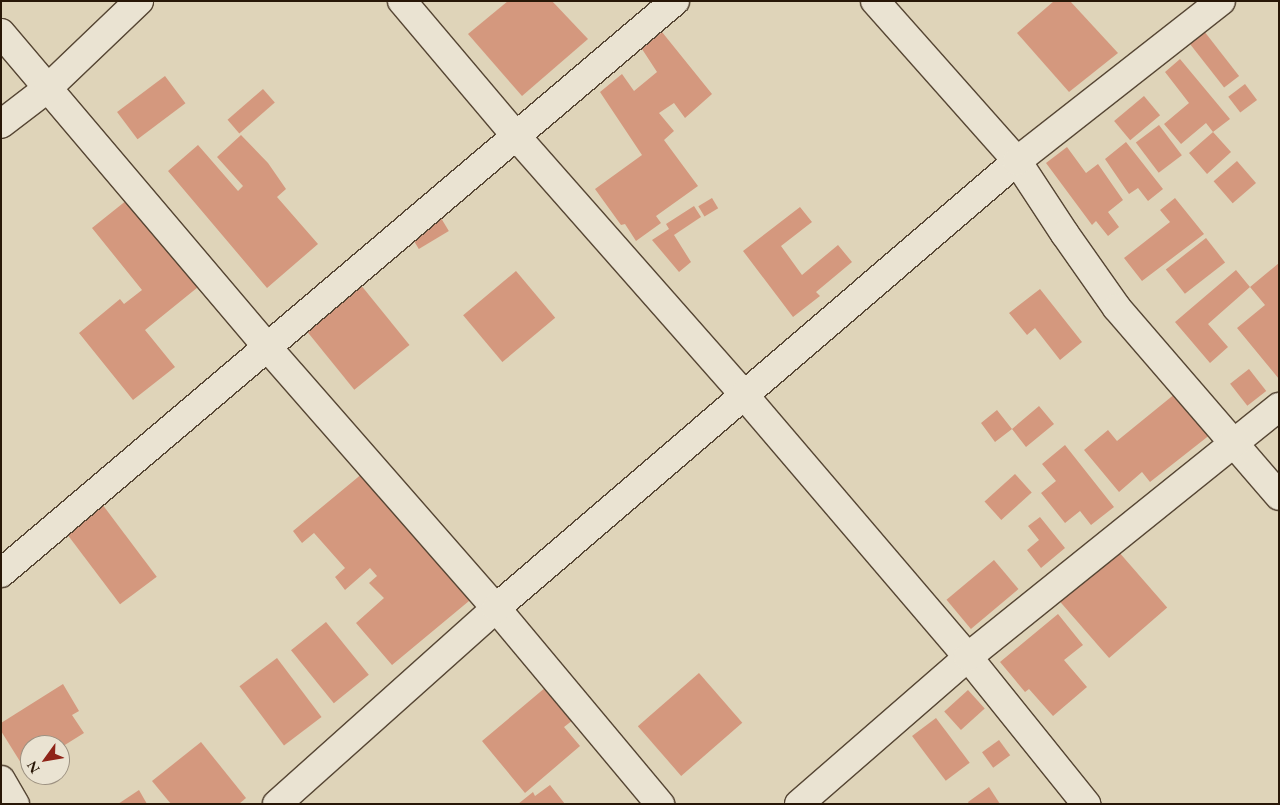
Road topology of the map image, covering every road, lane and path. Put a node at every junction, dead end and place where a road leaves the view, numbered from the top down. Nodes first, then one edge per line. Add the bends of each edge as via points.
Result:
1 (138, 1) edge
2 (402, 1) edge
3 (675, 1) edge
4 (875, 1) edge
5 (1221, 1) edge
6 (1, 33) edge
7 (48, 88) junction
8 (1, 124) edge
9 (516, 136) junction
10 (1017, 161) junction
11 (268, 348) junction
12 (744, 395) junction
13 (1279, 407) edge
14 (1233, 445) junction
15 (1279, 496) edge
16 (1, 573) edge
17 (496, 608) junction
18 (968, 657) junction
19 (1, 780) edge
20 (15, 804) edge
21 (277, 804) edge
22 (660, 804) edge
23 (799, 804) edge
24 (1086, 804) edge

1 - 7 street
2 - 9 street
3 - 9 street
4 - 10 street
5 - 10 street
6 - 7 street
7 - 8 street
7 - 11 street
9 - 11 street
9 - 12 street
10 - 12 street
10 - 14 street via 1117,308
11 - 16 street
11 - 17 street
12 - 17 street
12 - 18 street
13 - 14 street
14 - 15 street
14 - 18 street
17 - 21 street
17 - 22 street
18 - 23 street
18 - 24 street
19 - 20 street

